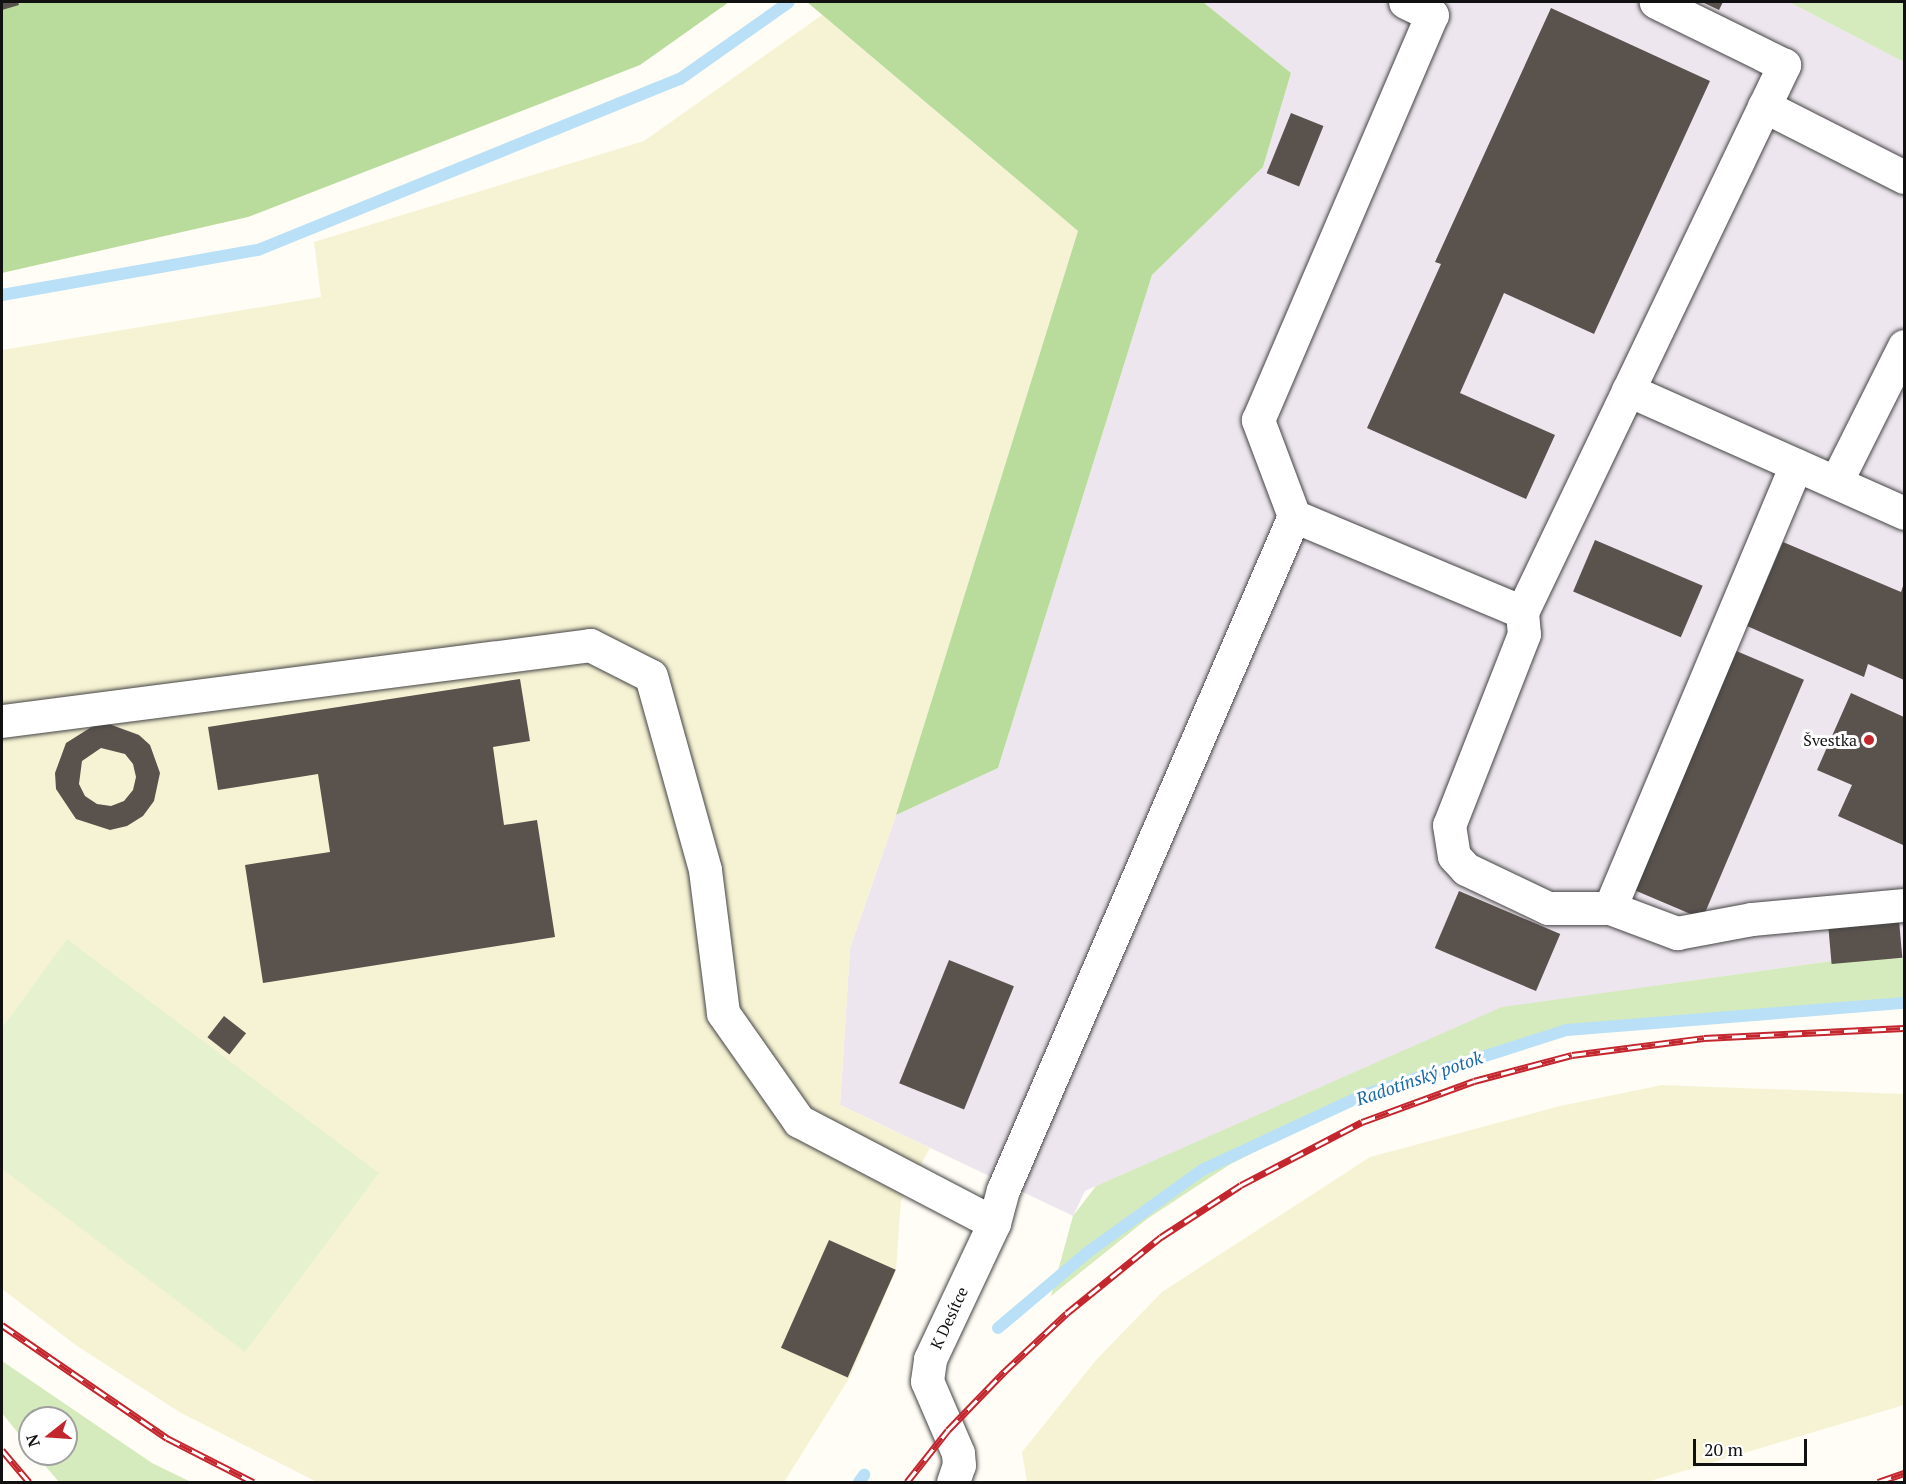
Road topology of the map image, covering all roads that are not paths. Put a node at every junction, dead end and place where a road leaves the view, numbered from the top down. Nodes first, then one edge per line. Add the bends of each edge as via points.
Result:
1 (1405, 2) edge
2 (1656, 2) edge
3 (1764, 106) junction
4 (1905, 177) edge
5 (1905, 346) edge
6 (1628, 390) junction
7 (1891, 398) edge
8 (1796, 465) junction
9 (1836, 482) junction
10 (1905, 513) edge
11 (1294, 516) junction
12 (1522, 612) junction
13 (2, 721) edge
14 (1905, 905) edge
15 (1610, 908) junction
16 (994, 1223) junction
17 (953, 1482) edge

1 - 11 lane via 1432,15 1258,420
2 - 3 lane via 1784,65
3 - 4 lane
3 - 6 lane
5 - 7 lane
6 - 8 lane
6 - 12 lane
7 - 9 lane
8 - 9 lane
8 - 15 lane
9 - 10 lane
11 - 12 lane
11 - 16 lane, K Desítce via 1004,1190
12 - 15 lane via 1524,634 1449,825 1454,856 1466,869 1548,908
13 - 16 lane via 590,645 651,676 705,870 723,1013 799,1121
14 - 15 lane via 1752,919 1677,933
16 - 17 lane, K Desítce via 930,1359 927,1381 958,1453 960,1465

